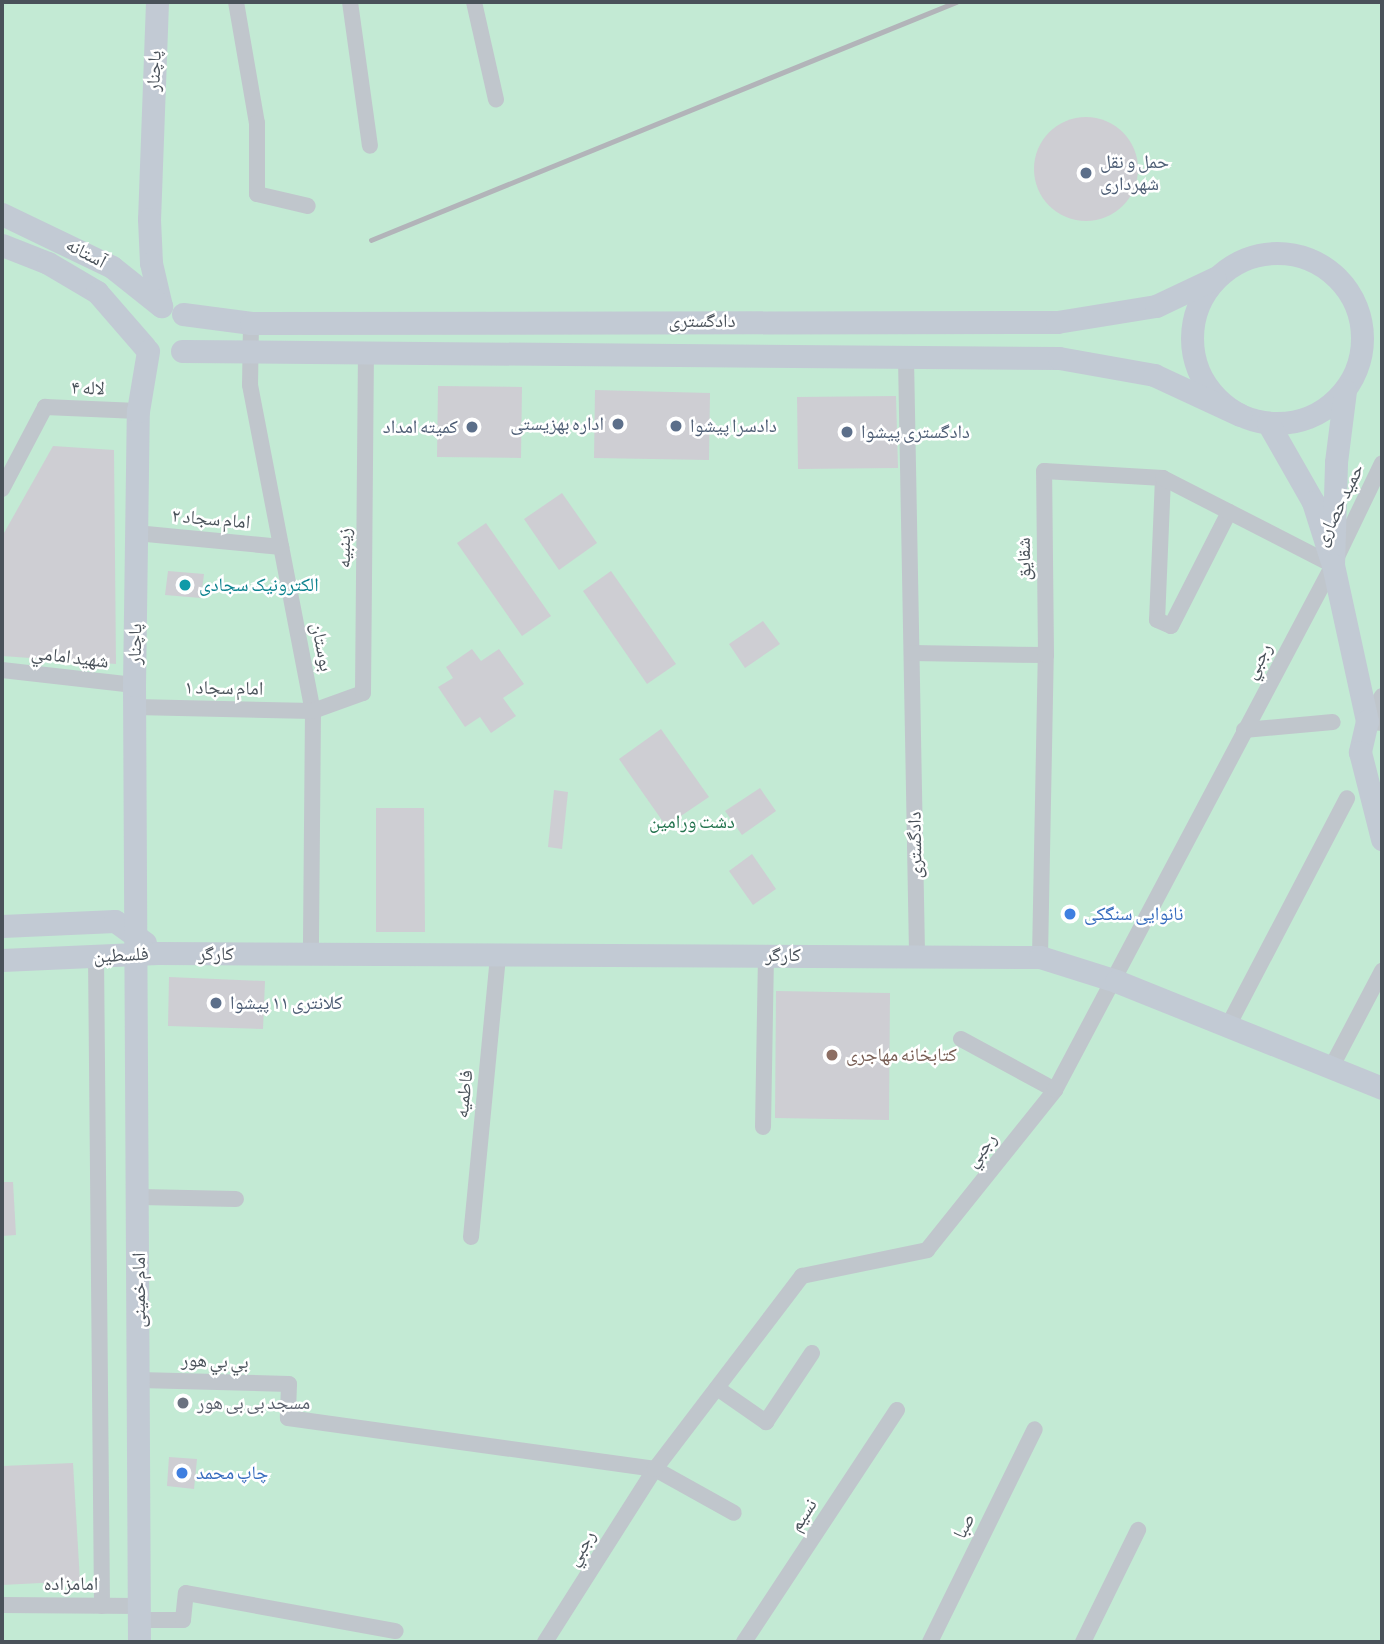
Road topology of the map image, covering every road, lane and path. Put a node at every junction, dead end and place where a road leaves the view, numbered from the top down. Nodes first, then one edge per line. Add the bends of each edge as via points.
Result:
1 (157, 2) edge
2 (236, 2) edge
3 (350, 2) edge
4 (474, 2) edge
5 (496, 100) dead end
6 (370, 146) dead end
7 (308, 206) dead end
8 (2, 214) edge
9 (2, 245) edge
10 (1215, 278) junction
11 (172, 310) junction
12 (251, 323) junction
13 (146, 349) junction
14 (366, 350) junction
15 (182, 351) junction
16 (249, 351) junction
17 (906, 358) junction
18 (1345, 391) junction
19 (138, 411) junction
20 (1240, 415) junction
21 (1268, 423) junction
22 (1382, 463) edge
23 (1163, 478) junction
24 (2, 489) edge
25 (1229, 512) junction
26 (136, 533) junction
27 (281, 547) junction
28 (1334, 565) junction
29 (912, 653) junction
30 (1046, 655) junction
31 (2, 670) edge
32 (135, 696) junction
33 (1382, 696) edge
34 (313, 711) junction
35 (1333, 722) dead end
36 (1374, 722) edge
37 (1244, 730) junction
38 (1382, 741) edge
39 (1347, 798) dead end
40 (1382, 839) edge
41 (136, 898) junction
42 (115, 921) junction
43 (51, 925) junction
44 (2, 926) edge
45 (145, 948) junction
46 (311, 954) junction
47 (498, 955) junction
48 (766, 955) junction
49 (917, 955) junction
50 (96, 956) junction
51 (1040, 957) junction
52 (52, 958) junction
53 (2, 960) edge
54 (1382, 971) edge
55 (1116, 981) junction
56 (1228, 1026) junction
57 (961, 1039) dead end
58 (1331, 1068) junction
59 (1382, 1088) edge
60 (1055, 1090) junction
61 (763, 1127) dead end
62 (139, 1196) junction
63 (236, 1199) dead end
64 (471, 1237) dead end
65 (813, 1353) dead end
66 (139, 1380) junction
67 (717, 1388) junction
68 (897, 1410) dead end
69 (1035, 1429) dead end
70 (655, 1469) junction
71 (734, 1513) dead end
72 (1138, 1530) dead end
73 (2, 1605) edge
74 (102, 1606) junction
75 (139, 1623) edge
76 (397, 1631) dead end
77 (545, 1642) edge
78 (744, 1642) edge
79 (930, 1642) edge
80 (1083, 1642) edge

1 - 11 main road, پاچنار via 150,263
2 - 7 street via 257,123 257,194
3 - 6 street
4 - 5 street
8 - 11 main road, آستانه via 112,267
9 - 13 main road, آستانه via 48,263 97,292
10 - 12 main road, دادگستری via 1156,306 1057,322
10 - 18 main road via 1231,265 1266,252 1295,254 1322,264 1343,283 1358,309 1363,337 1359,365
10 - 20 main road via 1196,313 1192,352 1201,377 1216,398
11 - 12 main road, دادگستری
11 - 13 main road via 148,312 140,324
11 - 15 main road via 190,336
12 - 16 street, بوستان
13 - 15 main road via 169,357
13 - 19 main road, پاچنار
14 - 16 main road, دادگستری
14 - 17 main road, دادگستری
14 - 34 street, زينبيه via 363,693
15 - 16 main road, دادگستری
16 - 27 street, بوستان via 250,385
17 - 20 main road, دادگستری via 1059,358 1154,375
17 - 29 street, دادگستری
18 - 21 main road via 1323,410 1297,421
18 - 28 main road via 1336,462
19 - 24 street, لاله ۴ via 44,407
19 - 26 main road, پاچنار
20 - 21 main road
21 - 28 main road via 1313,502
22 - 28 street, حمید حصاری
23 - 25 street, شقايق
23 - 25 street via 1157,620 1171,626
23 - 30 street, شقايق via 1044,471
25 - 28 street, شقايق
26 - 27 street, امام سجاد ۲
26 - 32 main road, پاچنار
27 - 34 street, بوستان
28 - 36 main road
28 - 37 street, رجبي
29 - 30 street
29 - 49 street, دادگستری
30 - 51 street, شقايق
31 - 32 street, شهيد امامي
32 - 34 street, امام سجاد ۱
32 - 41 main road, پاچنار
33 - 36 street
34 - 46 street, بوستان
35 - 37 street
36 - 38 main road
36 - 40 main road via 1360,752
37 - 55 street, رجبي
39 - 56 street
41 - 42 main road
41 - 45 main road, پاچنار
42 - 43 main road, فلسطین
42 - 45 main road, فلسطین
43 - 44 main road, فلسطین
43 - 52 main road
45 - 46 main road, کارگر
45 - 50 main road, فلسطین
45 - 62 main road, امام خمینی
46 - 47 main road, کارگر
47 - 48 main road, کارگر
47 - 64 street, فاطميه
48 - 49 main road, کارگر
48 - 61 street
49 - 51 main road, کارگر
50 - 52 main road, فلسطین
50 - 74 street
51 - 55 main road, کارگر
52 - 53 main road, فلسطین
54 - 58 street
55 - 56 main road, کارگر
55 - 60 street, رجبي
56 - 58 main road, کارگر
57 - 60 street
58 - 59 main road, کارگر
60 - 67 street, رجبي via 927,1250 803,1276
62 - 63 street
62 - 66 main road, امام خمینی
65 - 67 street via 766,1422
66 - 70 street, بي بي هور via 289,1384 288,1418
66 - 75 main road, امام خمینی
67 - 70 street, رجبي
68 - 78 street, نسيم
69 - 79 street, صبا
70 - 71 street
70 - 77 street, رجبي
72 - 80 street
73 - 74 street, امامزاده
74 - 75 street, امامزاده
75 - 76 street, امامزاده via 183,1620 186,1592

